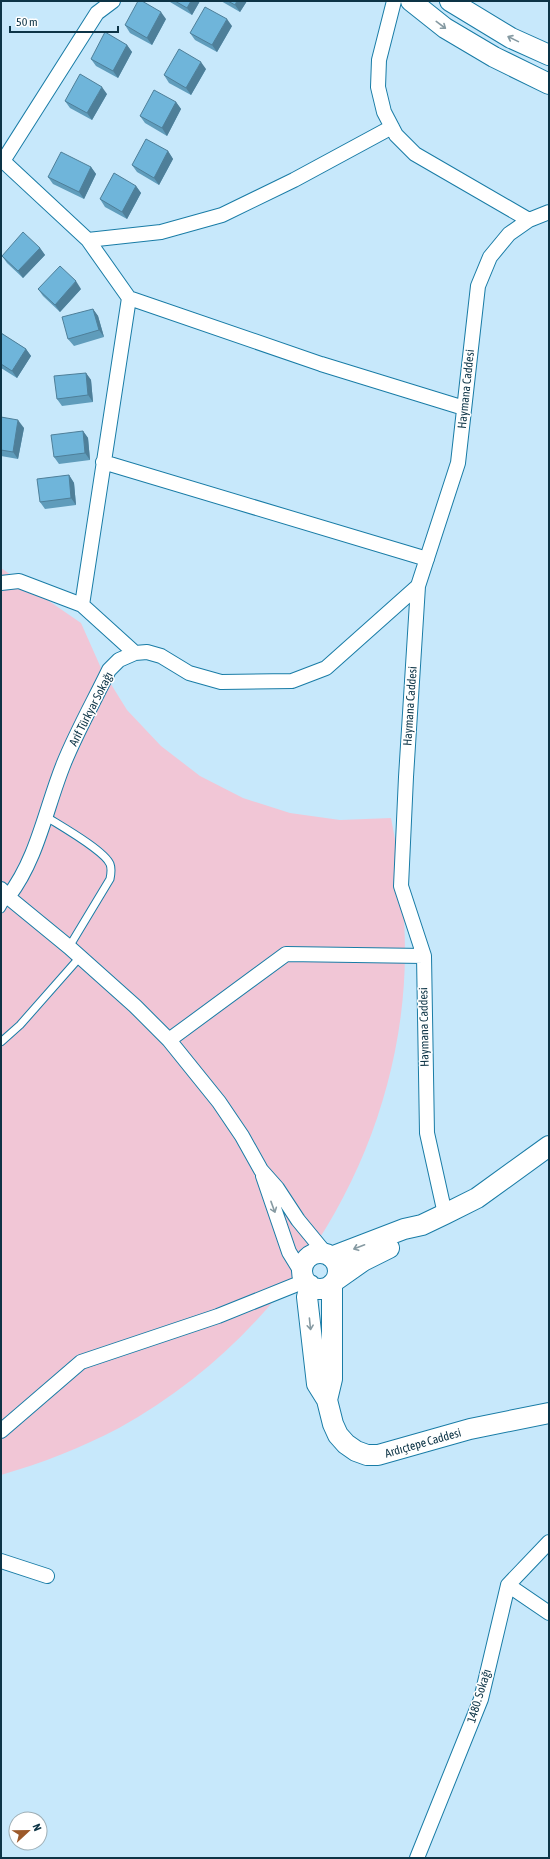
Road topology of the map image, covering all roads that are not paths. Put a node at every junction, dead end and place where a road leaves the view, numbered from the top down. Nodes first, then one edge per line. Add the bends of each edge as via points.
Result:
1 (113, 1) edge
2 (394, 1) edge
3 (410, 1) edge
4 (450, 1) edge
5 (549, 55) edge
6 (549, 84) edge
7 (392, 127) junction
8 (2, 160) edge
9 (549, 212) edge
10 (529, 220) junction
11 (88, 240) junction
12 (128, 298) junction
13 (464, 408) junction
14 (104, 462) junction
15 (427, 559) junction
16 (1, 583) edge
17 (418, 586) junction
18 (82, 605) junction
19 (134, 653) junction
20 (45, 816) junction
21 (3, 898) edge
22 (68, 947) junction
23 (424, 956) junction
24 (80, 957) junction
25 (169, 1040) junction
26 (1, 1042) edge
27 (549, 1146) edge
28 (261, 1170) junction
29 (445, 1214) junction
30 (422, 1225) junction
31 (328, 1256) junction
32 (306, 1280) junction
33 (334, 1282) junction
34 (327, 1400) junction
35 (549, 1413) edge
36 (1, 1431) edge
37 (549, 1542) edge
38 (1, 1561) edge
39 (47, 1576) dead end
40 (508, 1585) junction
41 (549, 1613) edge
42 (417, 1858) edge

1 - 8 street via 97,13
2 - 7 street via 379,60 378,87 384,112
3 -> 6 street via 445,28 494,57
5 -> 4 street via 511,38
7 - 10 street via 396,135 415,154
7 - 11 street via 294,180 222,215 161,232
8 - 11 street
9 - 10 street, Haymana Caddesi
10 - 13 street, Haymana Caddesi via 509,234 490,258 478,286
11 - 12 street
12 - 13 street via 321,364
12 - 14 street
13 - 15 street, Haymana Caddesi via 458,463
14 - 15 street
14 - 18 street
15 - 17 street, Haymana Caddesi
16 - 18 street via 19,581
17 - 19 street via 326,668 292,681 221,682 189,673 161,656 147,652
17 - 23 street, Haymana Caddesi via 401,886
18 - 19 street
19 - 20 street, Arif Türkyar Sokağı via 119,660 109,670 64,762
20 - 21 street, Arif Türkyar Sokağı via 16,887
20 - 22 lane via 94,848 107,859 111,870 110,879
21 - 22 street
22 - 24 street
23 - 25 street via 286,954
23 - 29 street, Haymana Caddesi via 426,1133
24 - 25 street via 136,1006
24 - 26 lane via 20,1025
25 - 28 street via 219,1102
27 - 29 street via 477,1198
28 - 31 street
28 -> 32 street via 290,1252
29 - 30 street
30 -> 31 street
30 - 33 street via 406,1239 363,1261
31 - 32 street via 320,1253 308,1258 303,1269
31 - 33 street via 338,1268
32 - 33 street via 321,1289
32 -> 34 street, Ardıçtepe Caddesi via 317,1384
32 - 36 street via 218,1316 81,1362
33 - 34 street, Ardıçtepe Caddesi via 332,1379
34 - 35 street, Ardıçtepe Caddesi via 333,1424 346,1444 362,1453 378,1455 470,1429
37 - 40 street
38 - 39 street
40 - 41 street
40 - 42 street, 1480. Sokağı via 481,1699

